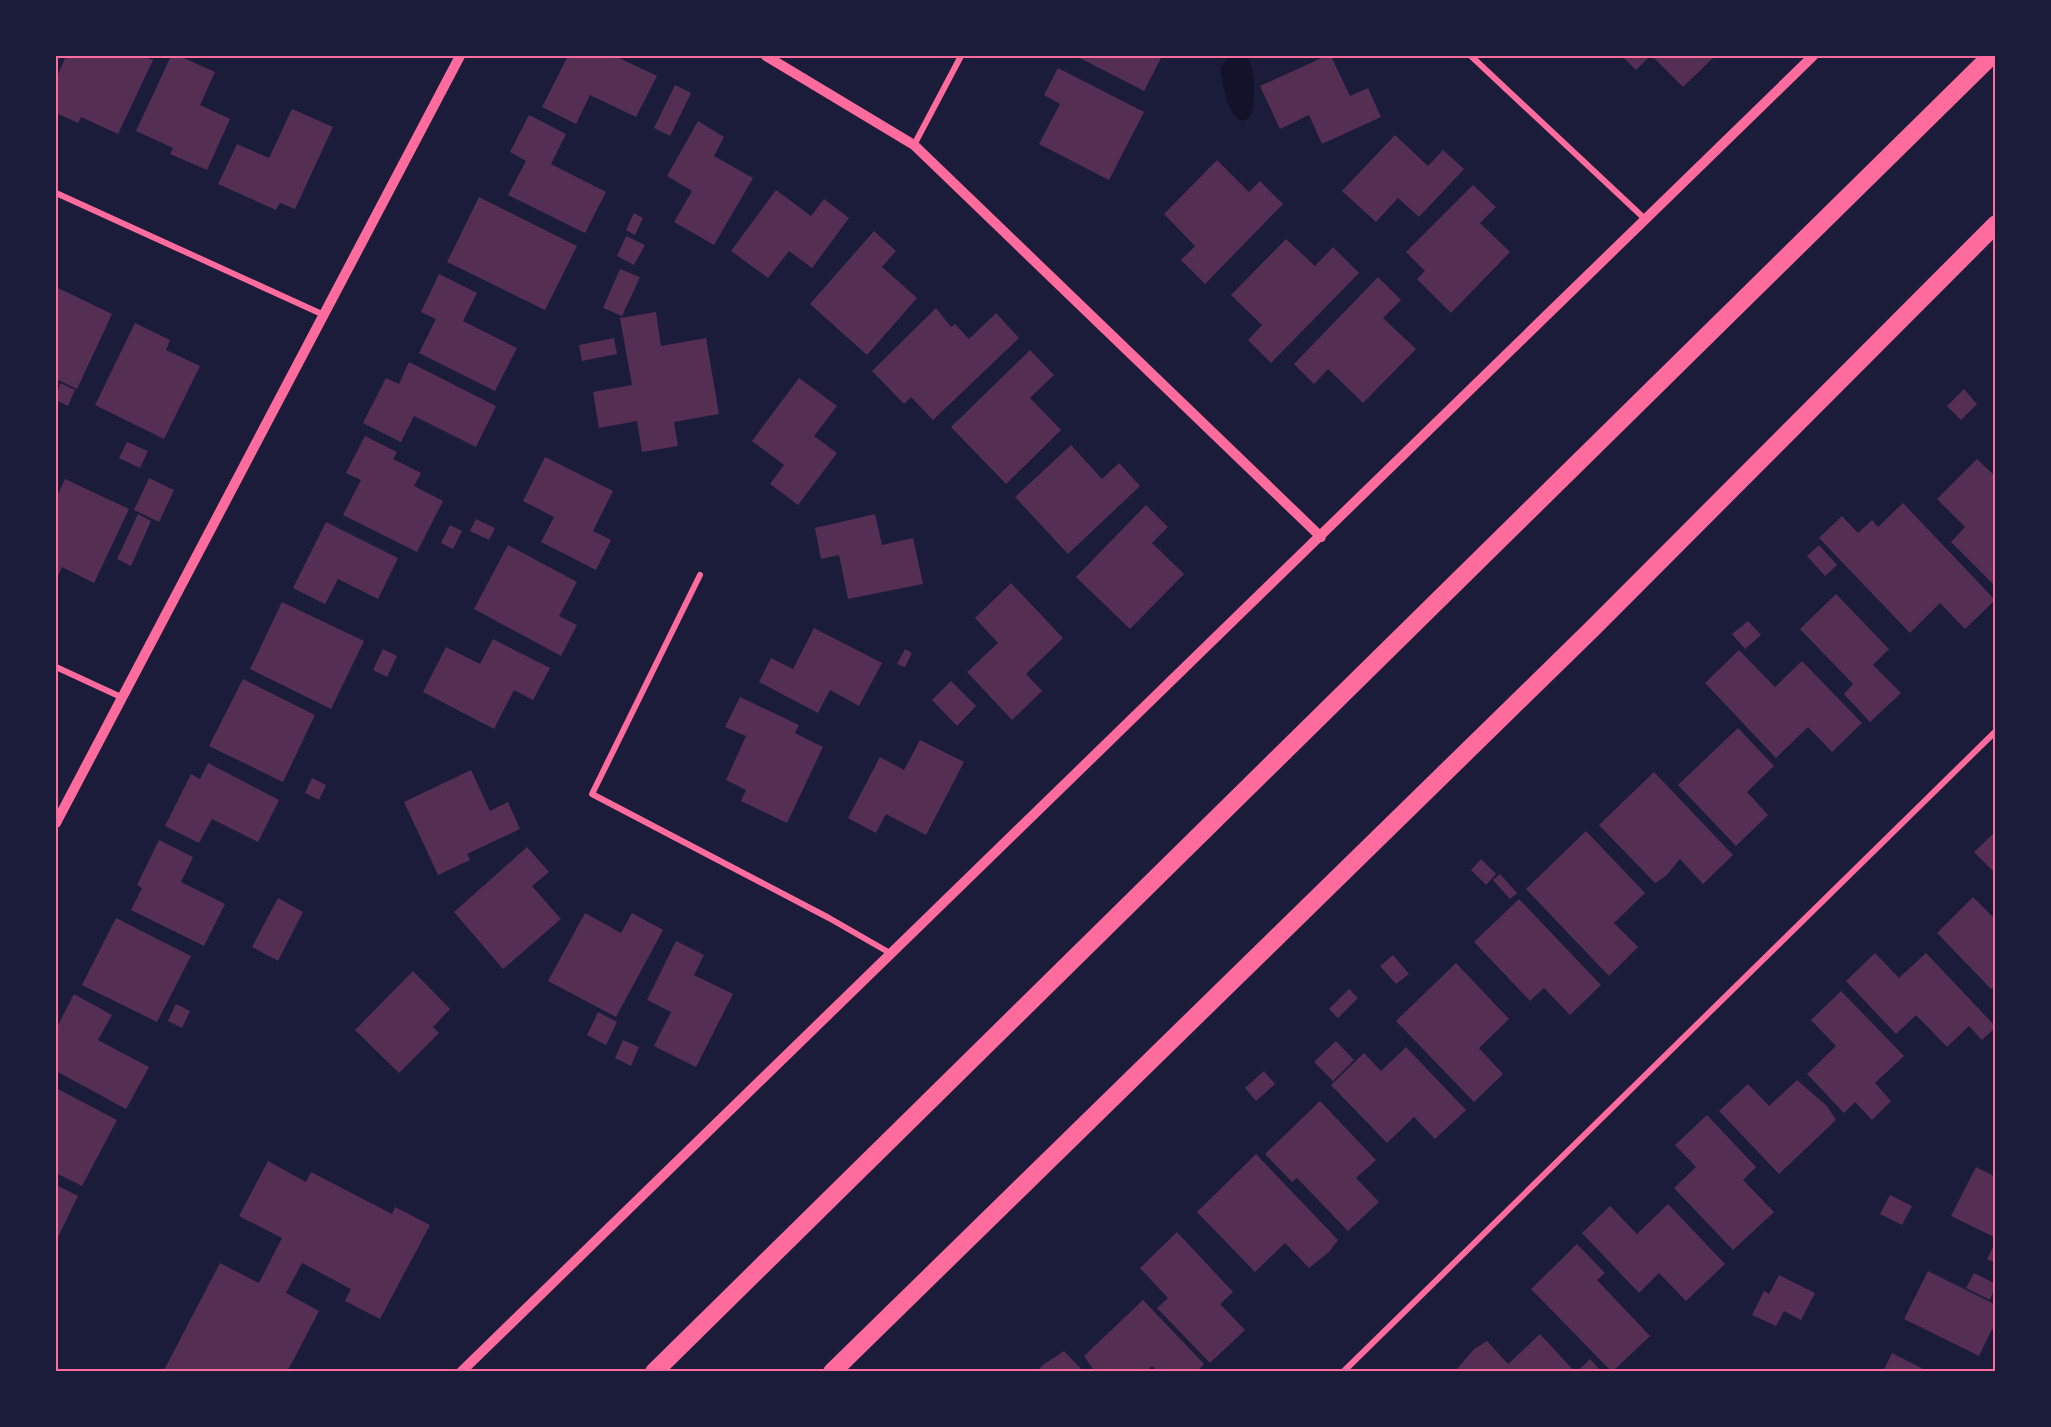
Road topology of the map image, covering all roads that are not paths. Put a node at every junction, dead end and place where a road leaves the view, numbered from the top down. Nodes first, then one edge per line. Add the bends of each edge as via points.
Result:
1 (460, 56) edge
2 (766, 56) edge
3 (961, 56) edge
4 (1471, 56) edge
5 (1813, 56) edge
6 (1991, 56) edge
7 (914, 145) junction
8 (56, 193) edge
9 (1644, 219) junction
10 (1995, 224) edge
11 (324, 315) junction
12 (1321, 537) junction
13 (700, 575) dead end
14 (56, 667) edge
15 (121, 697) junction
16 (1995, 731) edge
17 (56, 823) edge
18 (890, 953) junction
19 (461, 1371) edge
20 (654, 1371) edge
21 (832, 1371) edge
22 (1343, 1371) edge

1 - 11 street
2 - 7 street
3 - 7 street
4 - 9 street
5 - 9 street
6 - 20 highway
7 - 12 street
8 - 11 street
9 - 12 street
10 - 21 highway via 1592,629
11 - 15 street
12 - 18 street
13 - 18 street via 592,794
14 - 15 street
15 - 17 street
16 - 22 street
18 - 19 street

